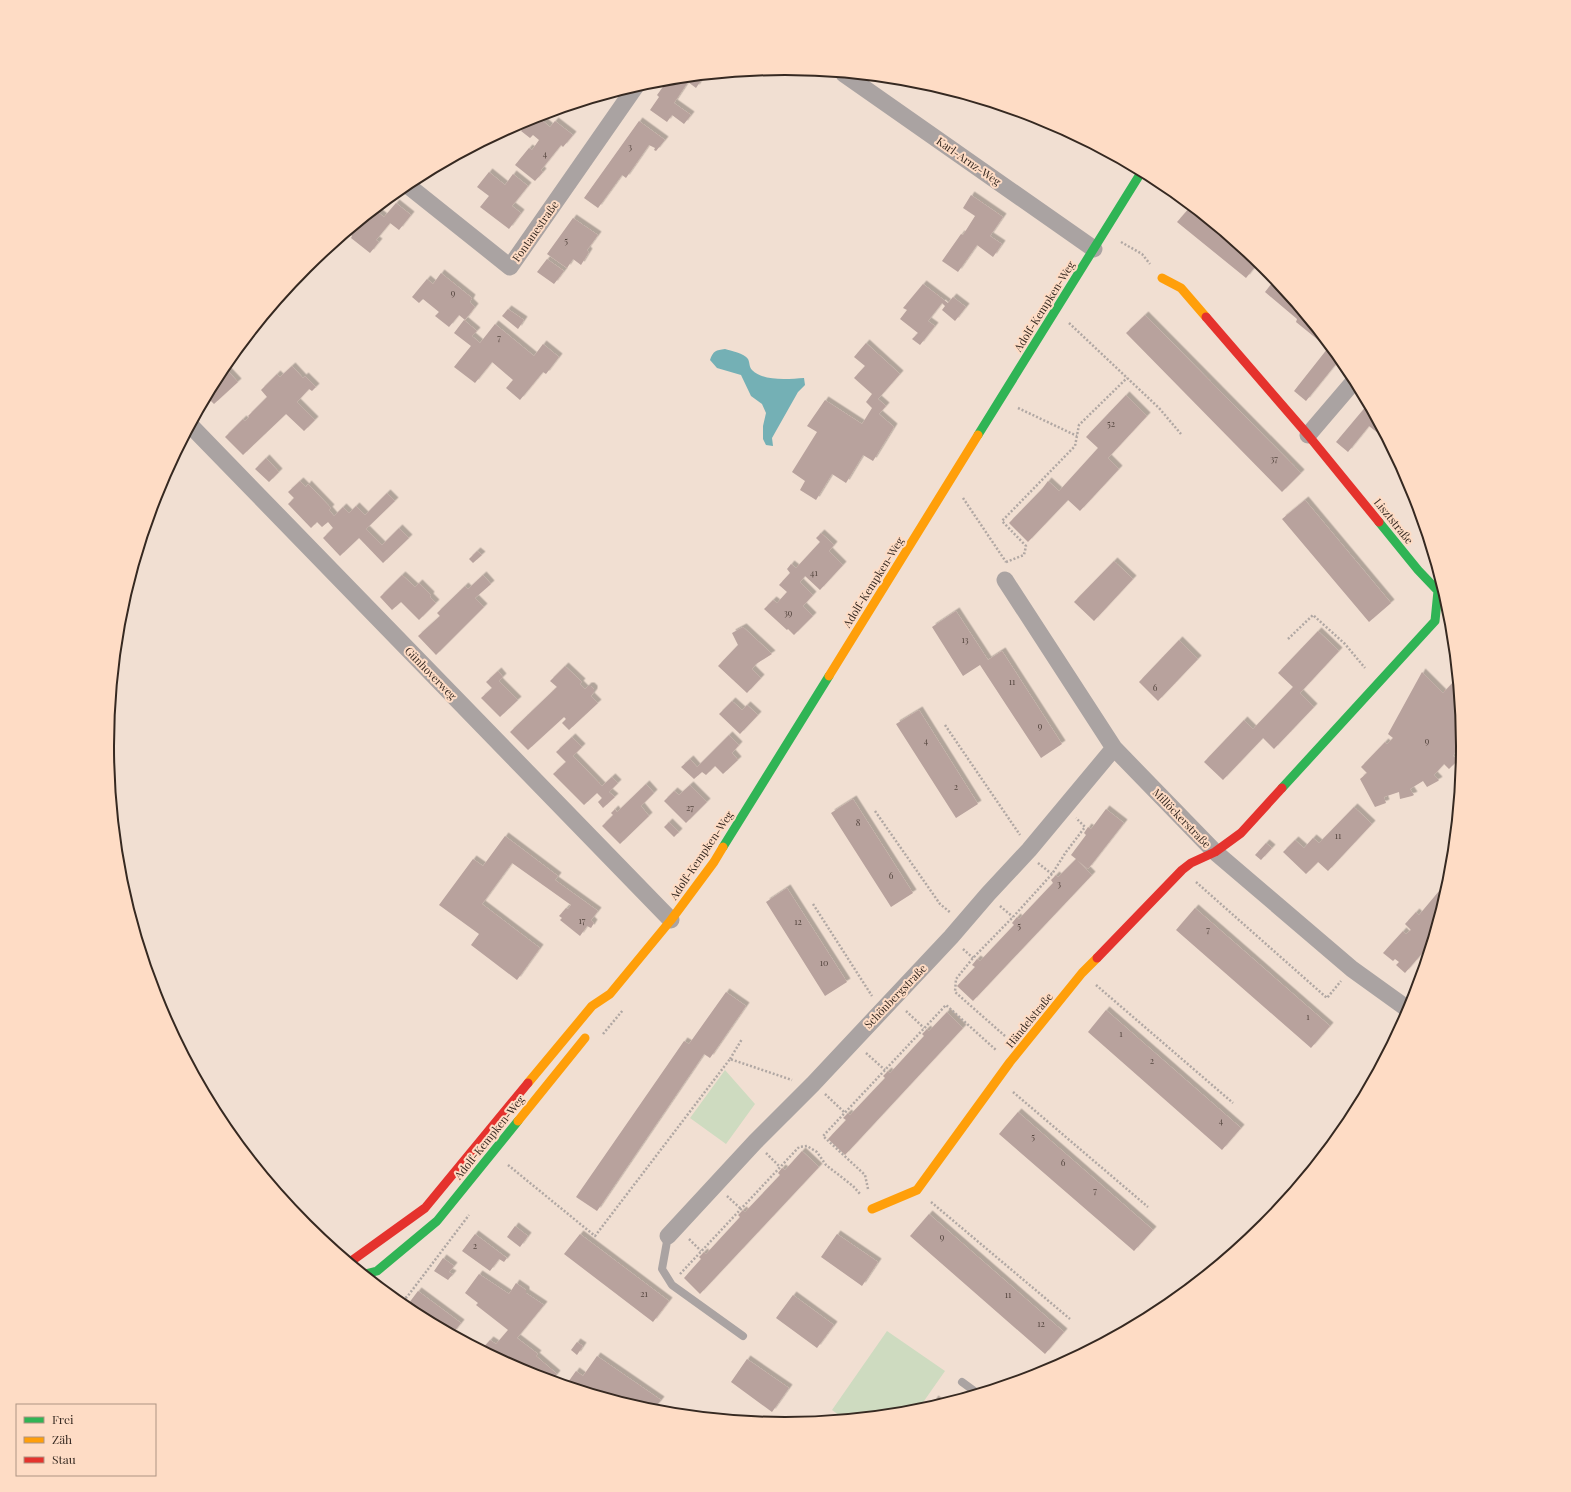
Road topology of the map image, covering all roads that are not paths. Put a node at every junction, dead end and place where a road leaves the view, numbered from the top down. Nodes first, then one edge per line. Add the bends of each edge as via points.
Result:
1 (850, 78) edge
2 (631, 94) edge
3 (1139, 176) edge
4 (412, 189) edge
5 (1094, 249) junction
6 (1162, 278) road end
7 (1351, 385) edge
8 (194, 429) edge
9 (1308, 435) junction
10 (1005, 580) road end
11 (1437, 586) edge
12 (1439, 594) edge
13 (1114, 748) junction
14 (1215, 852) junction
15 (671, 920) junction
16 (610, 994) junction
17 (1404, 1006) edge
18 (606, 1008) dead end
19 (593, 1028) dead end
20 (872, 1209) road end
21 (668, 1236) joint
22 (354, 1259) edge
23 (370, 1273) edge
24 (743, 1336) dead end
25 (962, 1382) dead end
26 (973, 1390) edge

1 - 5 street, Karl-Arnz-Weg
2 - 4 street, Fontanestraße via 510,267
3 - 5 main road, Adolf-Kempken-Weg
5 - 15 main road, Adolf-Kempken-Weg via 714,862
6 - 9 main road, Lisztstraße via 1181,288
7 - 9 street
8 - 15 street, Günhoverweg
9 - 11 main road, Lisztstraße via 1418,570
10 - 13 street, Millöckerstraße
12 - 14 main road, Lisztstraße via 1435,621 1241,833
13 - 14 street, Millöckerstraße
13 - 21 street, Schönbergstraße via 963,924
14 - 17 street, Millöckerstraße via 1352,969
14 - 20 main road, Händelstraße via 1182,870 1082,973 1010,1062 917,1190
15 - 16 main road, Adolf-Kempken-Weg
16 - 18 main road, Adolf-Kempken-Weg
16 - 22 main road, Adolf-Kempken-Weg via 592,1006 425,1208
19 - 23 main road, Adolf-Kempken-Weg via 437,1221 377,1271
21 - 24 lane via 662,1269 671,1283
25 - 26 lane

